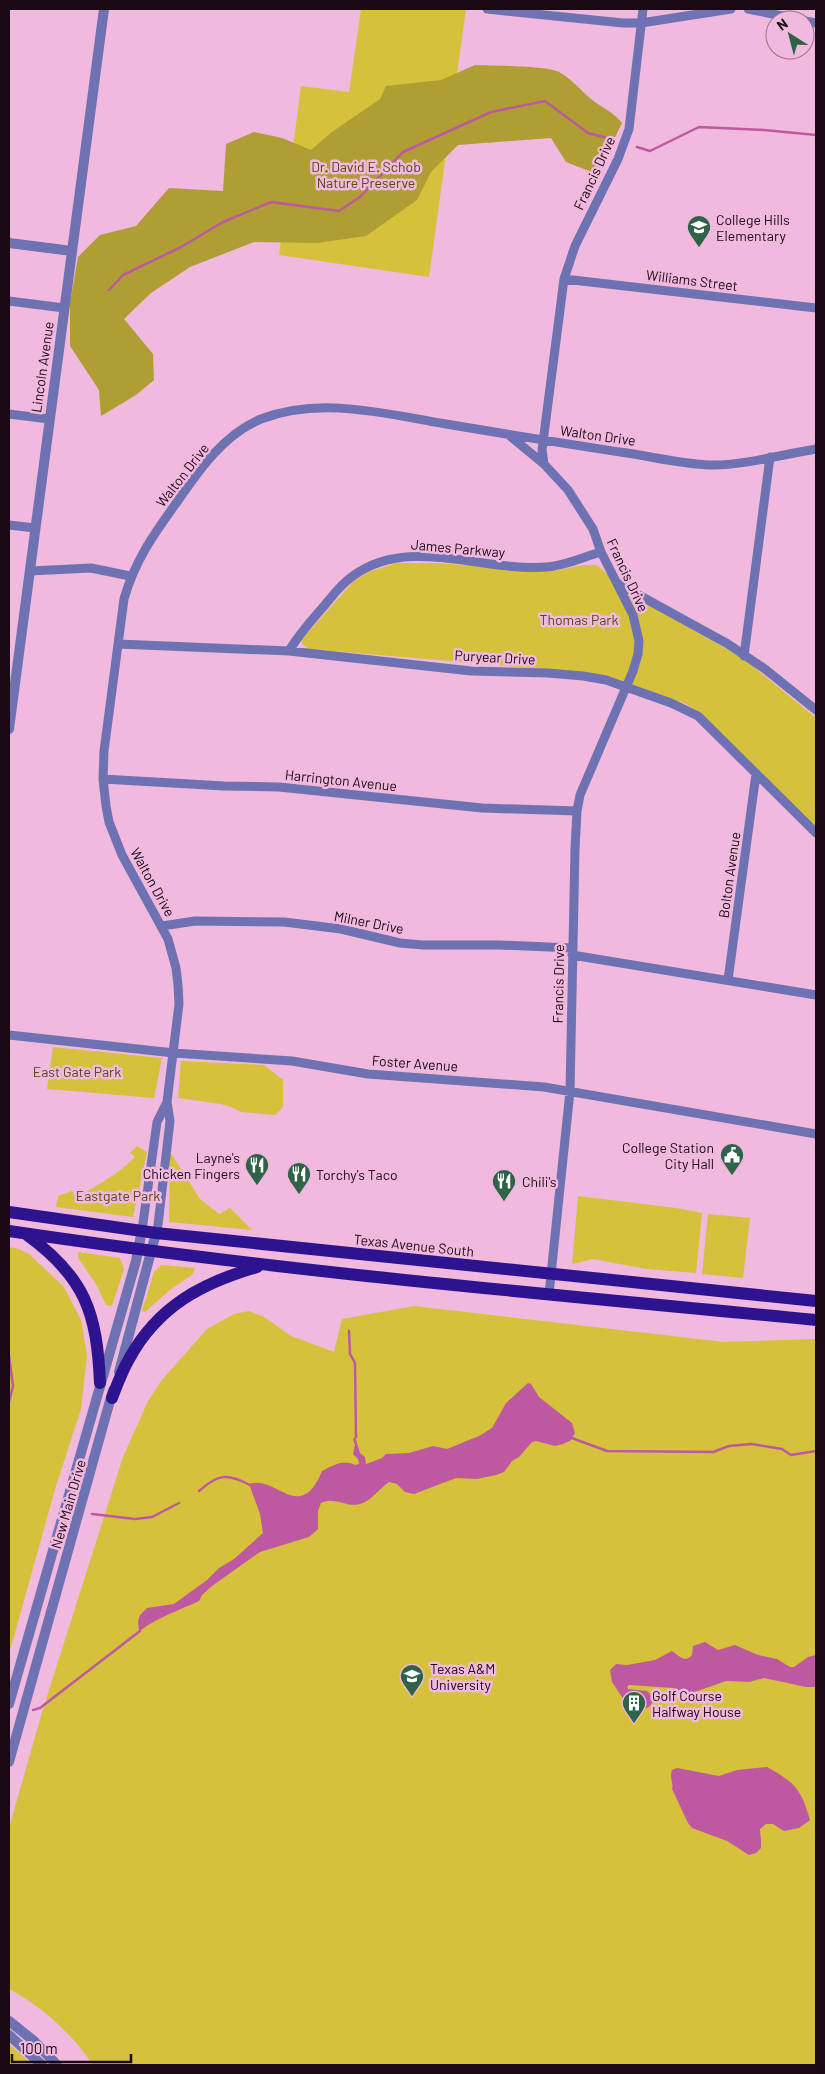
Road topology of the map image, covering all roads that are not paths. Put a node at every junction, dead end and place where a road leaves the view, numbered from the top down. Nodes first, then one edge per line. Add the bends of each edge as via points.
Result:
1 (104, 9) edge
2 (487, 9) edge
3 (642, 9) edge
4 (731, 9) edge
5 (748, 9) edge
6 (765, 12) edge
7 (641, 23) junction
8 (9, 242) edge
9 (72, 251) junction
10 (564, 279) junction
11 (9, 301) edge
12 (64, 308) junction
13 (816, 308) edge
14 (9, 414) edge
15 (50, 419) junction
16 (508, 434) junction
17 (542, 440) junction
18 (816, 449) edge
19 (770, 457) junction
20 (544, 464) junction
21 (9, 526) edge
22 (35, 528) junction
23 (601, 552) junction
24 (30, 571) junction
25 (130, 576) junction
26 (617, 582) junction
27 (118, 644) junction
28 (289, 651) junction
29 (744, 656) junction
30 (627, 687) junction
31 (816, 710) edge
32 (9, 729) edge
33 (756, 774) junction
34 (102, 779) junction
35 (577, 811) junction
36 (816, 833) edge
37 (162, 926) junction
38 (572, 952) junction
39 (728, 980) junction
40 (816, 995) edge
41 (9, 1036) edge
42 (174, 1053) junction
43 (570, 1091) junction
44 (167, 1102) junction
45 (816, 1134) edge
46 (9, 1212) edge
47 (142, 1230) junction
48 (9, 1231) edge
49 (156, 1233) junction
50 (25, 1234) junction
51 (144, 1251) junction
52 (380, 1257) junction
53 (262, 1265) junction
54 (551, 1275) junction
55 (377, 1277) junction
56 (549, 1294) junction
57 (816, 1301) edge
58 (816, 1320) edge
59 (100, 1383) junction
60 (112, 1398) junction
61 (39, 1597) junction
62 (55, 1601) junction
63 (9, 1704) edge
64 (9, 1762) edge
65 (9, 2021) edge
66 (9, 2035) edge
67 (42, 2065) edge
68 (57, 2065) edge

1 - 9 street, Lincoln Avenue
2 - 7 street
3 - 7 street, Francis Drive
4 - 7 street
5 - 6 street
7 - 10 street, Francis Drive via 630,129 574,246
8 - 9 street
9 - 12 street, Lincoln Avenue
10 - 13 street, Williams Street
10 - 17 street, Francis Drive
11 - 12 street
12 - 15 street, Lincoln Avenue
14 - 15 street
15 - 22 street, Lincoln Avenue
16 - 17 street, Walton Drive
16 - 20 street
16 - 25 street, Walton Drive via 338,408 295,410 261,420 228,440 211,457 145,548
17 - 19 street, Walton Drive via 711,465
17 - 20 street, Francis Drive
18 - 19 street, Walton Drive
19 - 29 street
20 - 23 street, Francis Drive via 568,490 588,521
21 - 22 street
22 - 24 street, Lincoln Avenue
23 - 26 street, Francis Drive
23 - 28 street, James Parkway via 547,567 425,557 387,560 353,576 337,590
24 - 25 street via 91,568
24 - 32 street, Lincoln Avenue
25 - 27 street, Walton Drive
26 - 29 street
26 - 30 street, Francis Drive via 633,615 639,641
27 - 28 street, Puryear Drive
27 - 34 street, Walton Drive
28 - 30 street, Puryear Drive via 471,671 583,676
29 - 31 street
30 - 33 street, Puryear Drive via 698,716
30 - 35 street, Francis Drive via 588,774
33 - 36 street, Puryear Drive
33 - 39 street, Bolton Avenue
34 - 35 street, Harrington Avenue via 279,787 482,808
34 - 37 street, Walton Drive via 108,822 114,839
35 - 38 street, Francis Drive
37 - 38 street, Milner Drive via 195,921 284,922 341,929 400,943 500,945
37 - 42 street, Walton Drive via 172,952 178,985
38 - 39 street, Milner Drive
38 - 43 street, Francis Drive
39 - 40 street, Milner Drive
41 - 42 street, Foster Avenue
42 - 43 street, Foster Avenue via 292,1061 368,1074
42 - 44 street, Walton Drive
43 - 45 street, Foster Avenue
43 - 54 street, Francis Drive
44 - 47 street, Walton Drive via 157,1122
44 - 49 street, Walton Drive via 170,1121
46 - 47 main road, Texas Avenue South
47 - 49 main road, Texas Avenue South
47 - 51 street
48 - 50 main road
49 - 51 street
49 - 52 main road, Texas Avenue South
50 - 51 main road
50 - 59 main road via 55,1256 83,1295 97,1335
51 - 53 main road
51 - 59 street, New Main Drive
51 - 60 street, New Main Drive
52 - 54 main road, Texas Avenue South
52 - 55 main road
53 - 55 main road
53 - 60 main road via 211,1282 167,1312 135,1349
54 - 56 street, Francis Drive
54 - 57 main road, Texas Avenue South
55 - 56 main road
56 - 58 main road
59 - 61 street, New Main Drive
60 - 62 street, New Main Drive
61 - 62 street
61 - 63 street, New Main Drive
62 - 64 street, New Main Drive
65 - 68 street
66 - 67 street

